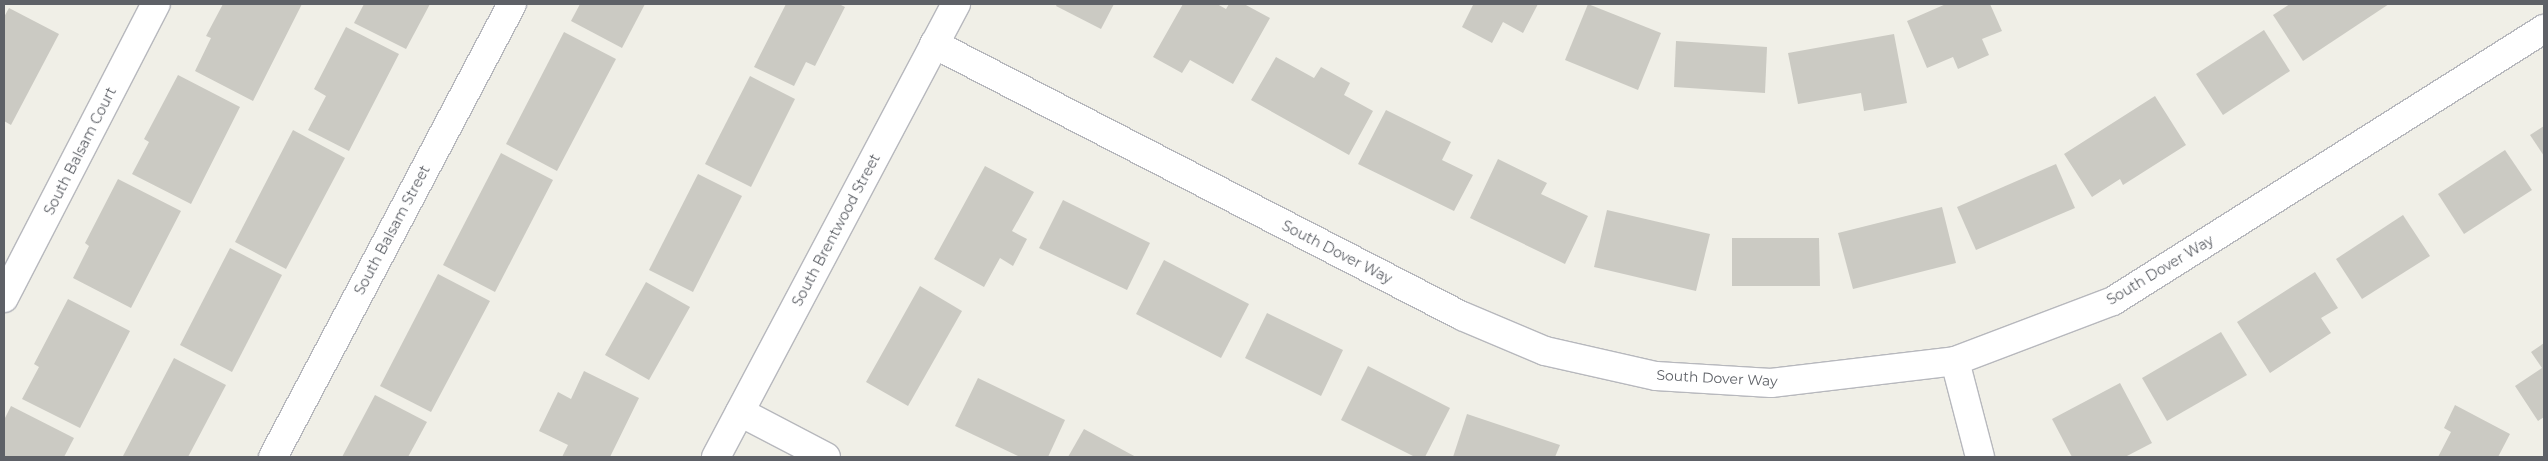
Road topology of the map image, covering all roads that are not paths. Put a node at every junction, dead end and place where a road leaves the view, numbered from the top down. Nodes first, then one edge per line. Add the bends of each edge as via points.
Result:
1 (156, 4) edge
2 (512, 4) edge
3 (956, 4) edge
4 (2544, 29) edge
5 (934, 44) junction
6 (4, 298) edge
7 (1955, 361) junction
8 (740, 412) junction
9 (273, 457) edge
10 (716, 457) edge
11 (826, 457) edge
12 (1980, 457) edge

1 - 6 street, South Balsam Court
2 - 9 street, South Balsam Street
3 - 5 street, South Brentwood Street
4 - 7 street, South Dover Way via 2113,300
5 - 7 street, South Dover Way via 1462,316 1545,351 1656,376 1771,383
5 - 8 street, South Brentwood Street
7 - 12 street
8 - 10 street, South Brentwood Street
8 - 11 street

